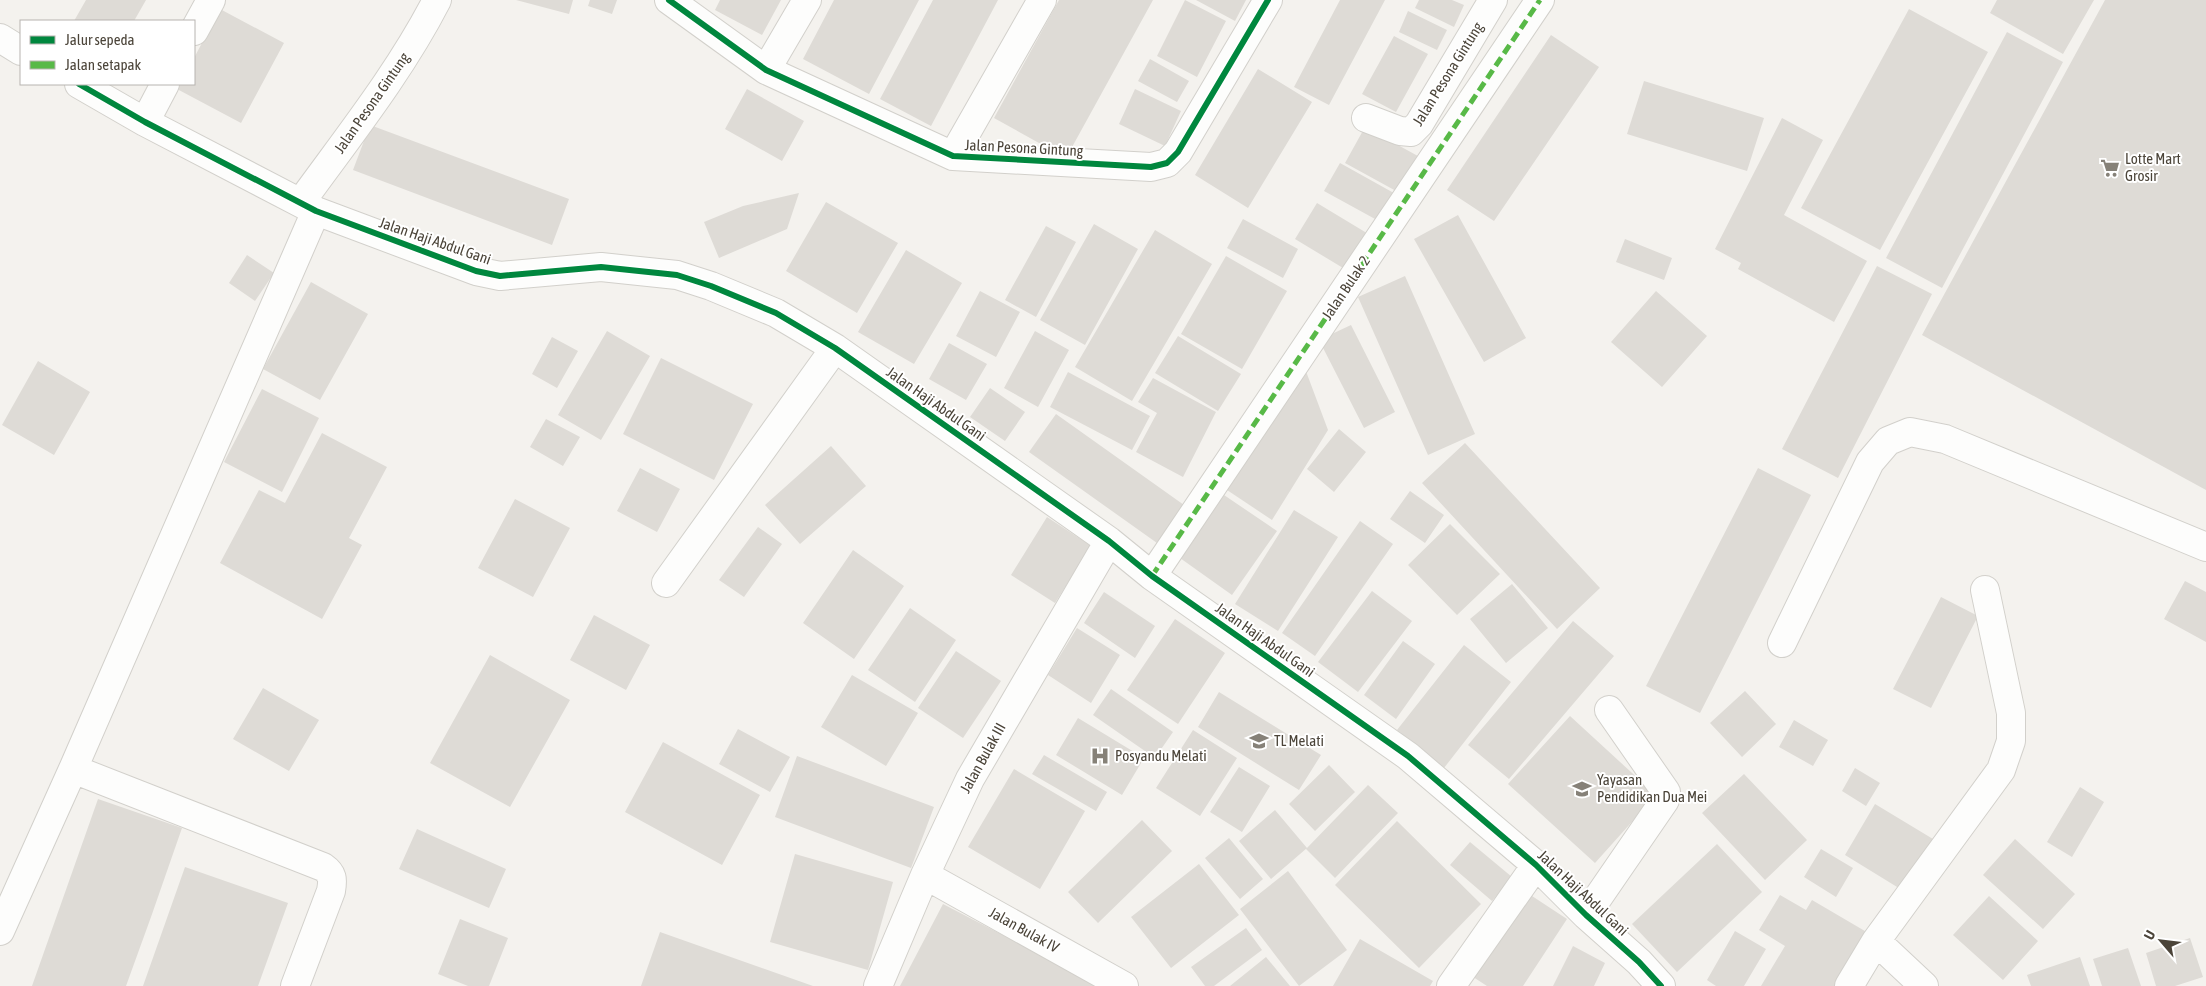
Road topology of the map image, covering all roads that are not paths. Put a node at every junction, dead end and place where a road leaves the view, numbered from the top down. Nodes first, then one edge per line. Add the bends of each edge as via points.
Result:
1 (211, 0) edge
2 (438, 0) edge
3 (669, 0) edge
4 (807, 0) edge
5 (1042, 0) edge
6 (1268, 0) edge
7 (1493, 0) edge
8 (1540, 0) edge
9 (195, 29) edge
10 (0, 38) edge
11 (20, 49) edge
12 (766, 70) junction
13 (81, 85) edge
14 (164, 85) edge
15 (1366, 118) dead end
16 (145, 122) junction
17 (953, 156) junction
18 (308, 206) junction
19 (835, 348) junction
20 (1109, 541) junction
21 (2206, 547) edge
22 (1152, 576) junction
23 (666, 583) dead end
24 (1985, 590) dead end
25 (1782, 643) dead end
26 (1609, 710) dead end
27 (73, 769) junction
28 (1536, 865) junction
29 (925, 875) junction
30 (1586, 915) junction
31 (0, 931) edge
32 (1876, 941) junction
33 (295, 986) edge
34 (878, 986) edge
35 (1124, 986) edge
36 (1451, 986) edge
37 (1661, 986) edge
38 (1849, 986) edge
39 (1924, 986) edge

1 - 9 street
2 - 18 street, Jalan Pesona Gintung via 419,35
3 - 12 street, Jalan Pesona Gintung
4 - 12 street
5 - 17 street, Jalan Pesona Gintung
6 - 17 street, Jalan Pesona Gintung via 1178,152 1167,163 1151,167
7 - 15 street, Jalan Pesona Gintung via 1419,124 1411,132
8 - 22 street, Jalan Bulak 2
10 - 11 street
12 - 17 street, Jalan Pesona Gintung
13 - 16 street, Jalan Haji Abdul Gani
14 - 16 street
16 - 18 street, Jalan Haji Abdul Gani
18 - 19 street, Jalan Haji Abdul Gani via 476,271 500,276 600,267 676,275 776,313
18 - 27 street, Jalan Pesona Gintung
19 - 20 street, Jalan Haji Abdul Gani
19 - 23 street
20 - 22 street, Jalan Haji Abdul Gani
20 - 29 street, Jalan Bulak III via 970,779
21 - 25 street via 1945,439 1910,432 1888,441 1870,462
22 - 28 street, Jalan Haji Abdul Gani via 1408,756
24 - 32 street via 2011,713 2011,741 2001,770
26 - 30 street via 1666,792 1665,800
27 - 31 street, Jalan Pesona Gintung
27 - 33 street via 330,872 332,891
28 - 30 street, Jalan Haji Abdul Gani
28 - 36 street
29 - 34 street, Jalan Bulak III
29 - 35 street, Jalan Bulak IV
30 - 37 street, Jalan Haji Abdul Gani
32 - 38 street
32 - 39 street

